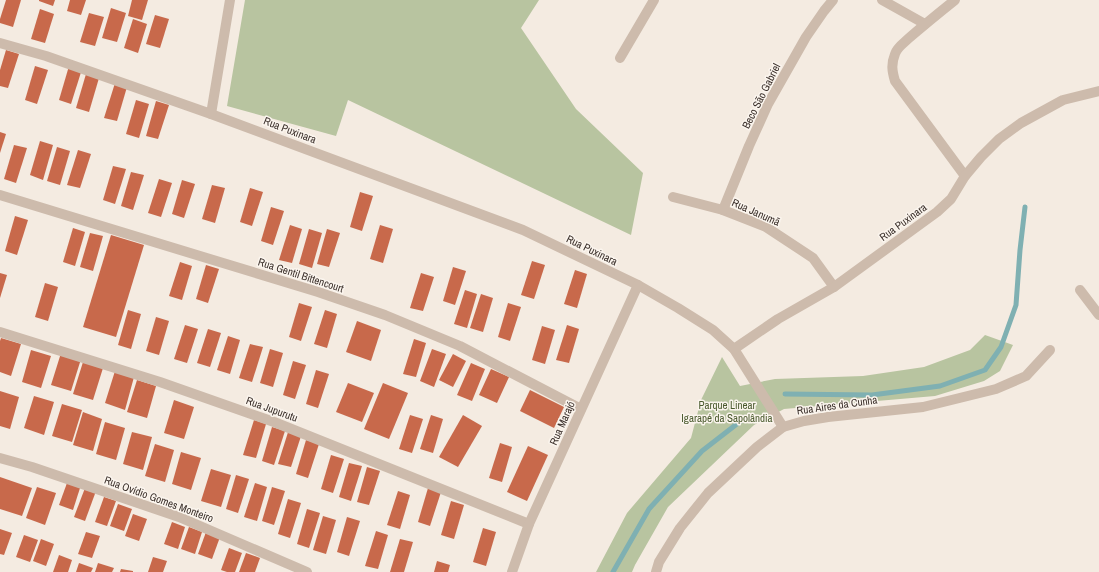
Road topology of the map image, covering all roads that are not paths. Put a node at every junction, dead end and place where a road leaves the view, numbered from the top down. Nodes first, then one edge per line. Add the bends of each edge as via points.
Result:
1 (230, 0) edge
2 (654, 0) edge
3 (833, 0) edge
4 (882, 0) edge
5 (955, 0) edge
6 (925, 24) junction
7 (0, 44) edge
8 (620, 58) dead end
9 (1099, 91) edge
10 (211, 114) junction
11 (965, 176) junction
12 (0, 195) edge
13 (673, 197) dead end
14 (723, 210) junction
15 (638, 285) junction
16 (834, 287) junction
17 (1080, 290) dead end
18 (1099, 315) edge
19 (0, 332) edge
20 (734, 349) junction
21 (1050, 350) dead end
22 (581, 409) junction
23 (784, 427) junction
24 (0, 458) edge
25 (529, 524) junction
26 (307, 572) edge
27 (512, 572) edge
28 (656, 572) edge

1 - 10 street
2 - 8 street
3 - 14 street, Beco São Gabriel via 806,37 768,104
4 - 6 street
5 - 6 street
6 - 11 street via 895,52 892,71 895,81
7 - 10 street, Rua Puxinara via 46,56
9 - 11 street, Rua Puxinara via 1063,100 1021,123 999,139
10 - 15 street, Rua Puxinara via 523,230
11 - 16 street, Rua Puxinara via 951,199 937,212
12 - 22 street, Rua Gentil Bittencourt via 318,292 385,315 460,346
13 - 14 street, Rua Janumã
14 - 16 street, Rua Janumã via 766,227 808,254
15 - 20 street, Rua Puxinara via 713,330
15 - 22 street, Rua Marajó
16 - 20 street, Rua Puxinara via 778,319
17 - 18 street
19 - 25 street, Rua Jupurutu via 160,382 274,422
20 - 23 street
21 - 23 street, Rua Aires da Cunha via 1026,376 996,389 923,407 828,417
22 - 25 street, Rua Marajó
23 - 28 street, Rua Aires da Cunha via 757,447 708,493 680,528 659,562
24 - 26 street, Rua Ovídio Gomes Monteiro via 179,517
25 - 27 street, Rua Marajó

